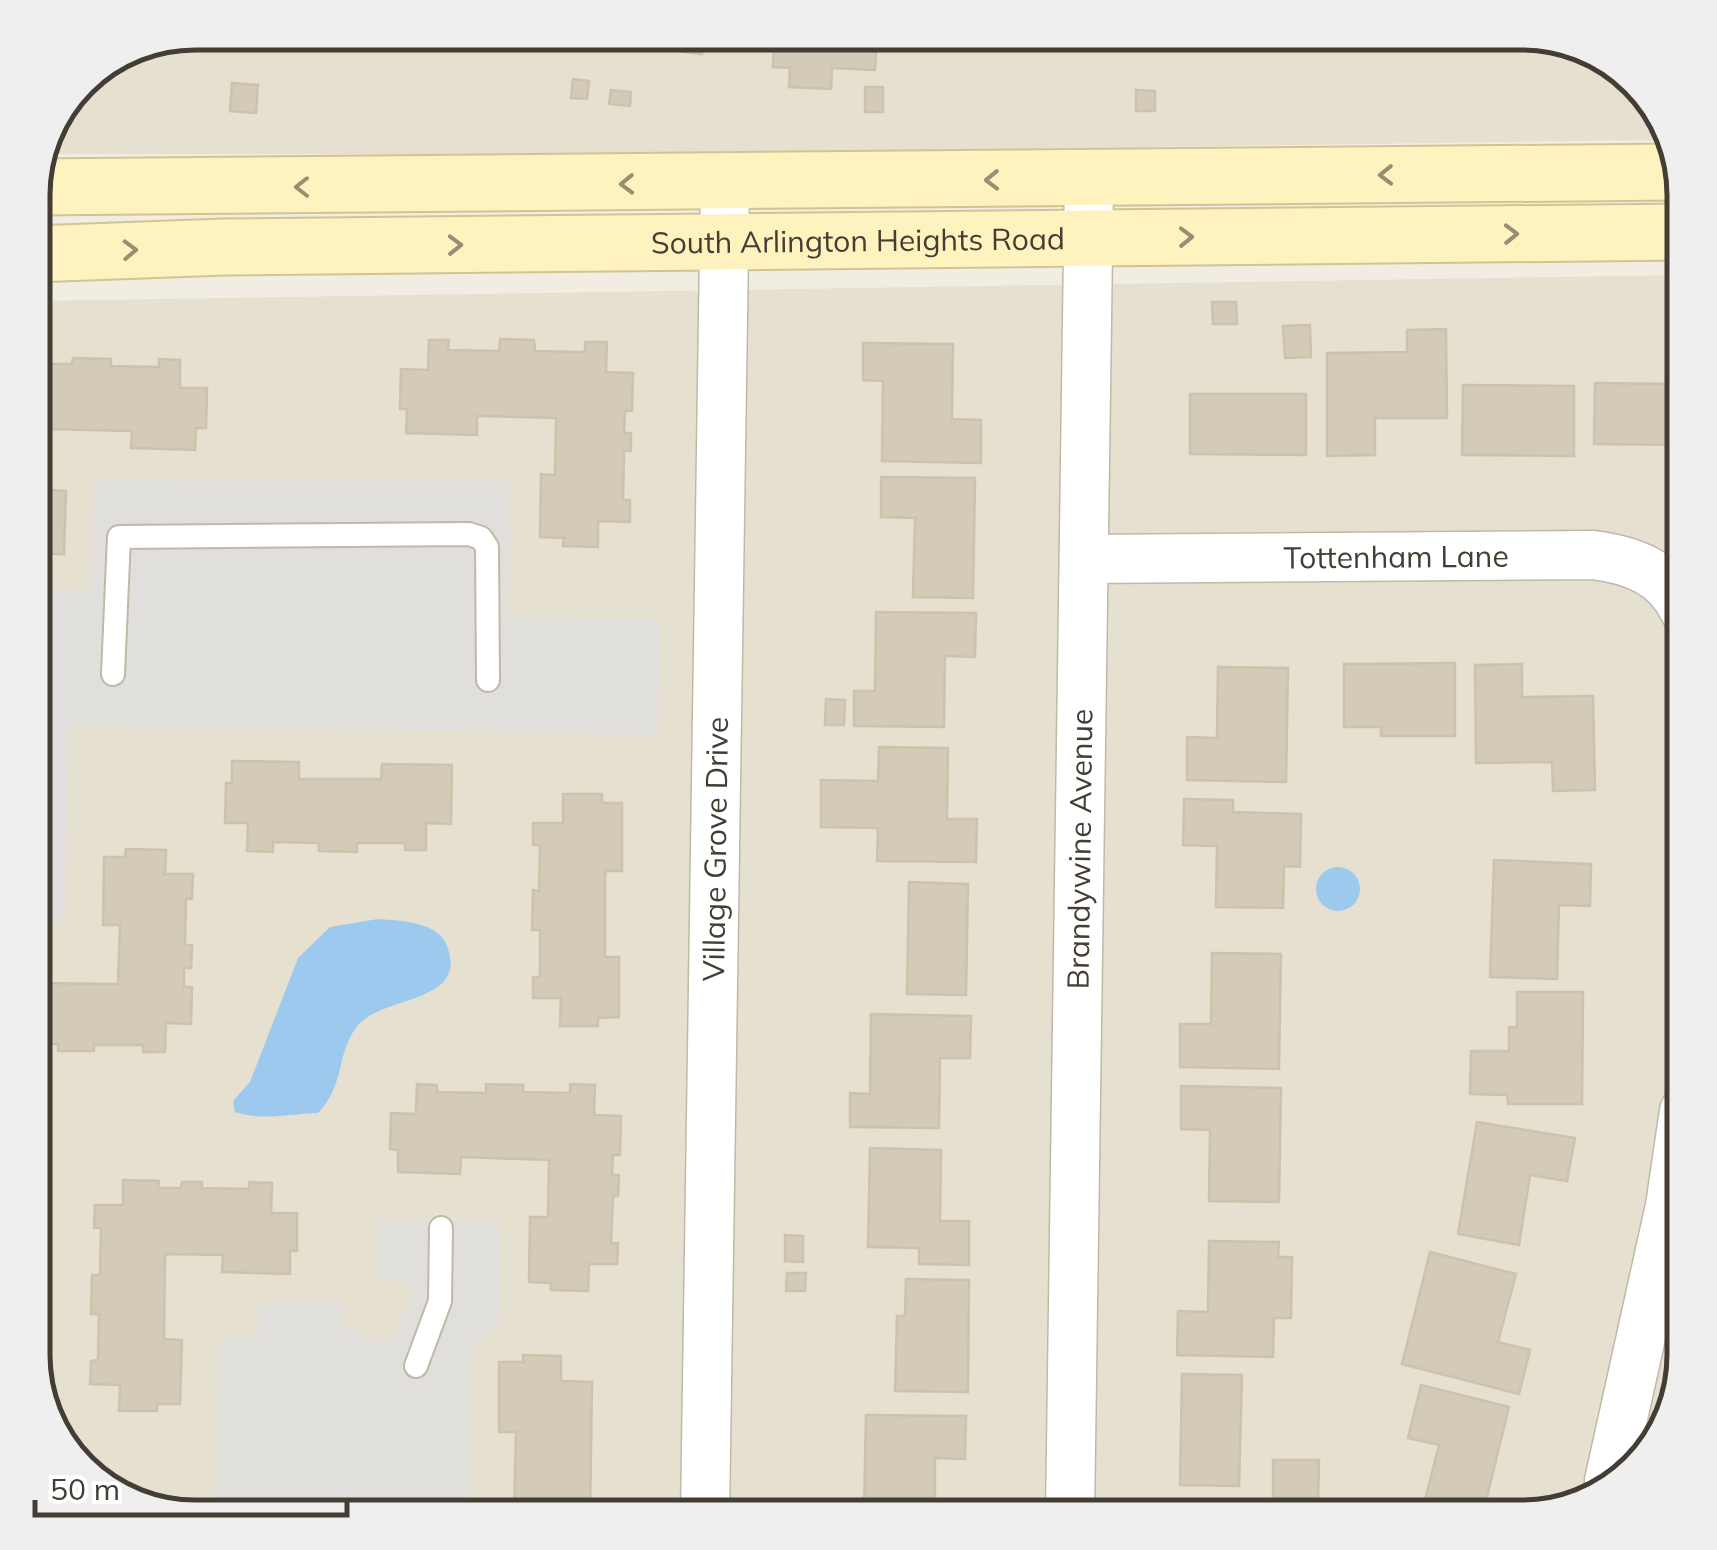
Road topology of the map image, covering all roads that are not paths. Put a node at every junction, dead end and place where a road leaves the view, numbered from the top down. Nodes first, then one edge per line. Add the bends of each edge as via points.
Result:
1 (1665, 172) edge
2 (1089, 180) junction
3 (725, 183) junction
4 (50, 187) edge
5 (1667, 232) edge
6 (1089, 239) junction
7 (724, 240) junction
8 (50, 253) edge
9 (1086, 559) junction
10 (1667, 588) edge
11 (113, 674) dead end
12 (488, 680) dead end
13 (1667, 1220) edge
14 (442, 1228) dead end
15 (416, 1366) dead end
16 (1612, 1469) edge
17 (705, 1500) edge
18 (1070, 1500) edge

1 -> 2 main road, South Arlington Heights Road
2 -> 3 main road, South Arlington Heights Road
2 - 6 street, Brandywine Avenue
3 -> 4 main road, South Arlington Heights Road
3 - 7 street, Village Grove Drive
6 -> 5 main road, South Arlington Heights Road
6 - 7 main road, South Arlington Heights Road
6 - 9 street, Brandywine Avenue
8 -> 7 main road, South Arlington Heights Road
7 - 17 street, Village Grove Drive
9 - 10 street, Tottenham Lane via 1593,554 1636,562
9 - 18 street, Brandywine Avenue
11 - 12 lane via 119,537 469,534 488,547
13 - 16 street
14 - 15 lane via 440,1300

